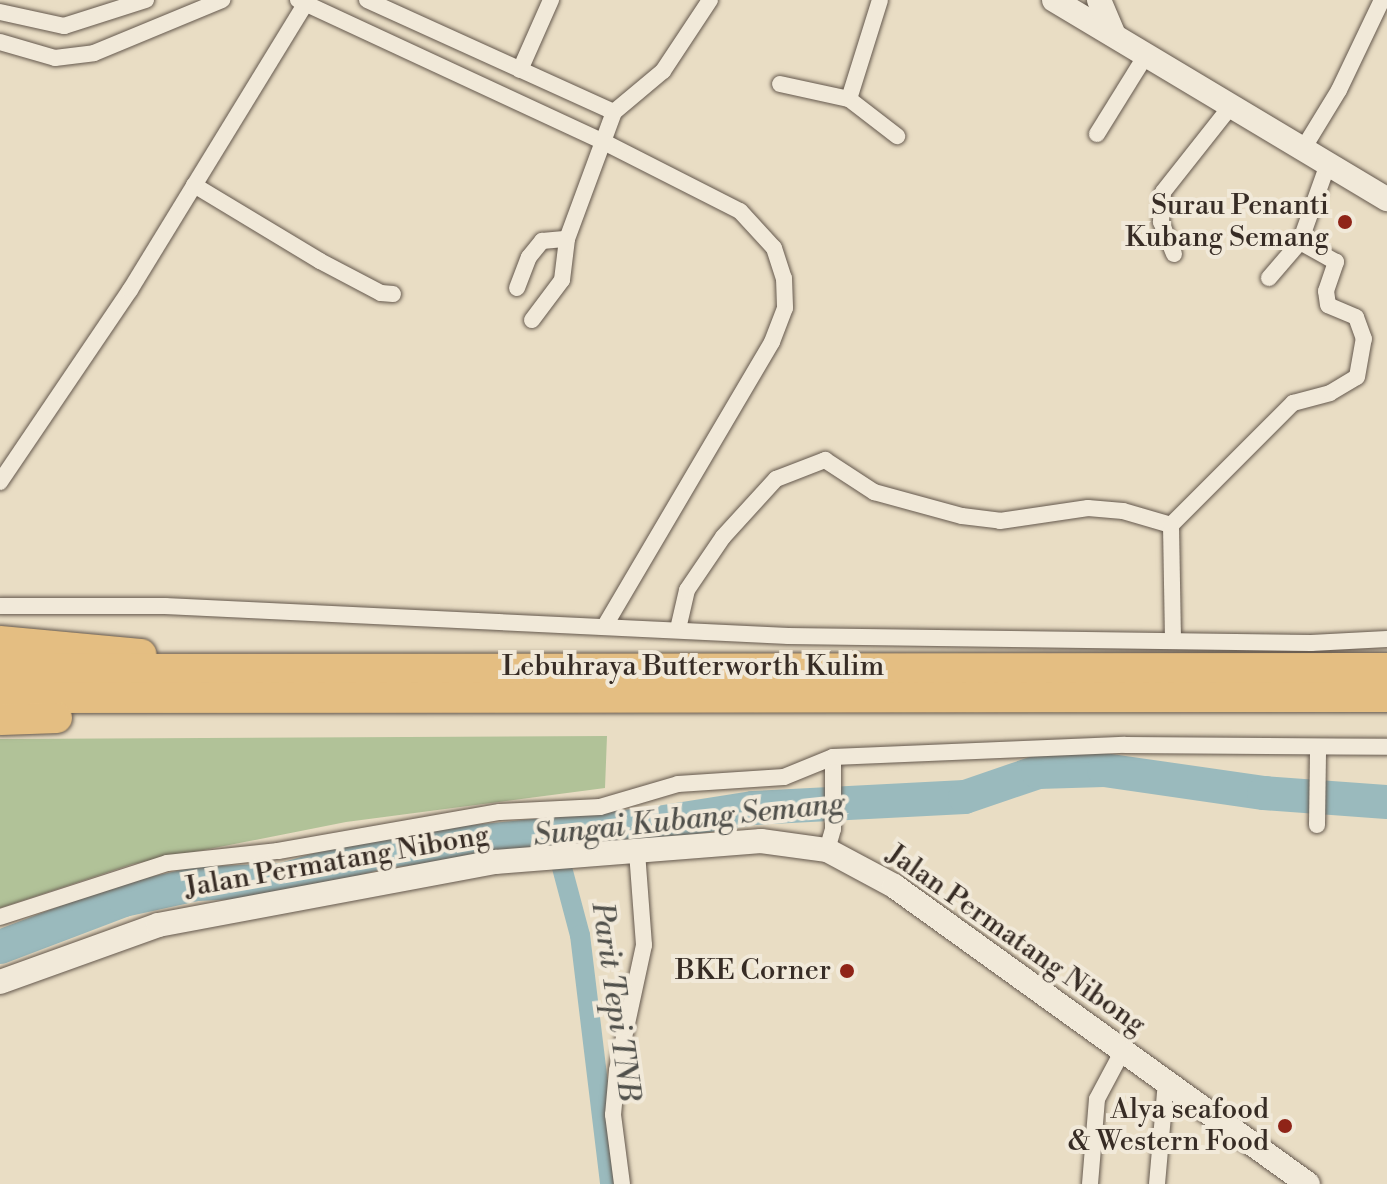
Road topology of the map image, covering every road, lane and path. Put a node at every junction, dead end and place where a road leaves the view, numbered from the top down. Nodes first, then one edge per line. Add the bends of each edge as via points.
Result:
1 (146, 0) edge
2 (222, 0) edge
3 (367, 0) edge
4 (551, 0) edge
5 (710, 0) edge
6 (880, 0) edge
7 (1054, 0) edge
8 (1099, 0) edge
9 (304, 1) edge
10 (1383, 3) edge
11 (0, 12) edge
12 (1115, 37) junction
13 (0, 42) edge
14 (1146, 55) junction
15 (520, 70) junction
16 (780, 84) dead end
17 (849, 99) junction
18 (1231, 106) junction
19 (614, 112) junction
20 (1097, 134) dead end
21 (897, 136) dead end
22 (600, 140) junction
23 (1303, 149) junction
24 (1328, 164) junction
25 (194, 185) junction
26 (1387, 199) edge
27 (567, 239) junction
28 (1300, 242) junction
29 (1174, 254) dead end
30 (1269, 278) dead end
31 (517, 288) dead end
32 (393, 294) dead end
33 (532, 320) dead end
34 (0, 482) edge
35 (1171, 525) junction
36 (0, 606) edge
37 (605, 625) junction
38 (678, 629) junction
39 (1387, 639) edge
40 (1173, 640) junction
41 (0, 641) edge
42 (239, 666) junction
43 (1387, 668) edge
44 (0, 669) edge
45 (1387, 697) edge
46 (0, 698) edge
47 (239, 700) junction
48 (0, 720) edge
49 (1387, 747) edge
50 (1318, 750) junction
51 (834, 764) junction
52 (1318, 820) dead end
53 (830, 839) junction
54 (637, 852) junction
55 (0, 917) edge
56 (0, 982) edge
57 (1123, 1050) junction
58 (1166, 1081) junction
59 (622, 1184) edge
60 (1090, 1184) edge
61 (1157, 1184) edge
62 (1308, 1184) edge

1 - 11 street via 64,26
2 - 13 street via 94,53 55,58
3 - 15 street
4 - 15 street
5 - 19 street via 663,71
6 - 17 street
7 - 12 main road
8 - 12 main road
9 - 22 street
9 - 25 street
10 - 23 street
12 - 14 main road
14 - 18 main road
14 - 20 street
15 - 19 street
16 - 17 street
17 - 21 street
18 - 23 main road
18 - 29 street via 1163,192 1161,222
19 - 22 street
22 - 27 street
22 - 37 street via 740,211 774,248 784,278 785,308 772,342
23 - 24 main road
24 - 26 main road
24 - 28 street
25 - 32 street via 320,261 381,293
25 - 34 street
27 - 31 street via 542,241
27 - 33 street via 562,280
28 - 30 street
28 - 35 street via 1336,262 1326,291 1328,305 1356,317 1364,339 1357,377 1330,393 1293,403
35 - 38 street via 1123,511 1088,508 1000,521 962,516 874,492 825,460 776,479 723,537 687,590
35 - 40 street
36 - 37 street via 165,606
37 - 38 street
38 - 40 street via 788,636
39 - 40 street
41 - 42 highway
42 - 43 highway, Lebuhraya Butterworth Kulim
42 - 44 highway, Lebuhraya Butterworth Kulim
45 - 47 highway, Lebuhraya Butterworth Kulim
46 - 47 highway, Lebuhraya Butterworth Kulim
47 - 48 highway
49 - 50 street
50 - 51 street via 1125,745
50 - 52 street
51 - 53 street
51 - 55 street via 784,777 678,784 600,807 500,812 291,849 167,863
53 - 54 main road, Jalan Permatang Nibong
53 - 57 main road, Jalan Permatang Nibong
54 - 56 main road, Jalan Permatang Nibong via 495,862 158,925
54 - 59 street via 644,945 617,1070 613,1115
57 - 58 main road, Jalan Permatang Nibong
57 - 60 street via 1097,1099
58 - 61 street
58 - 62 main road, Jalan Permatang Nibong

